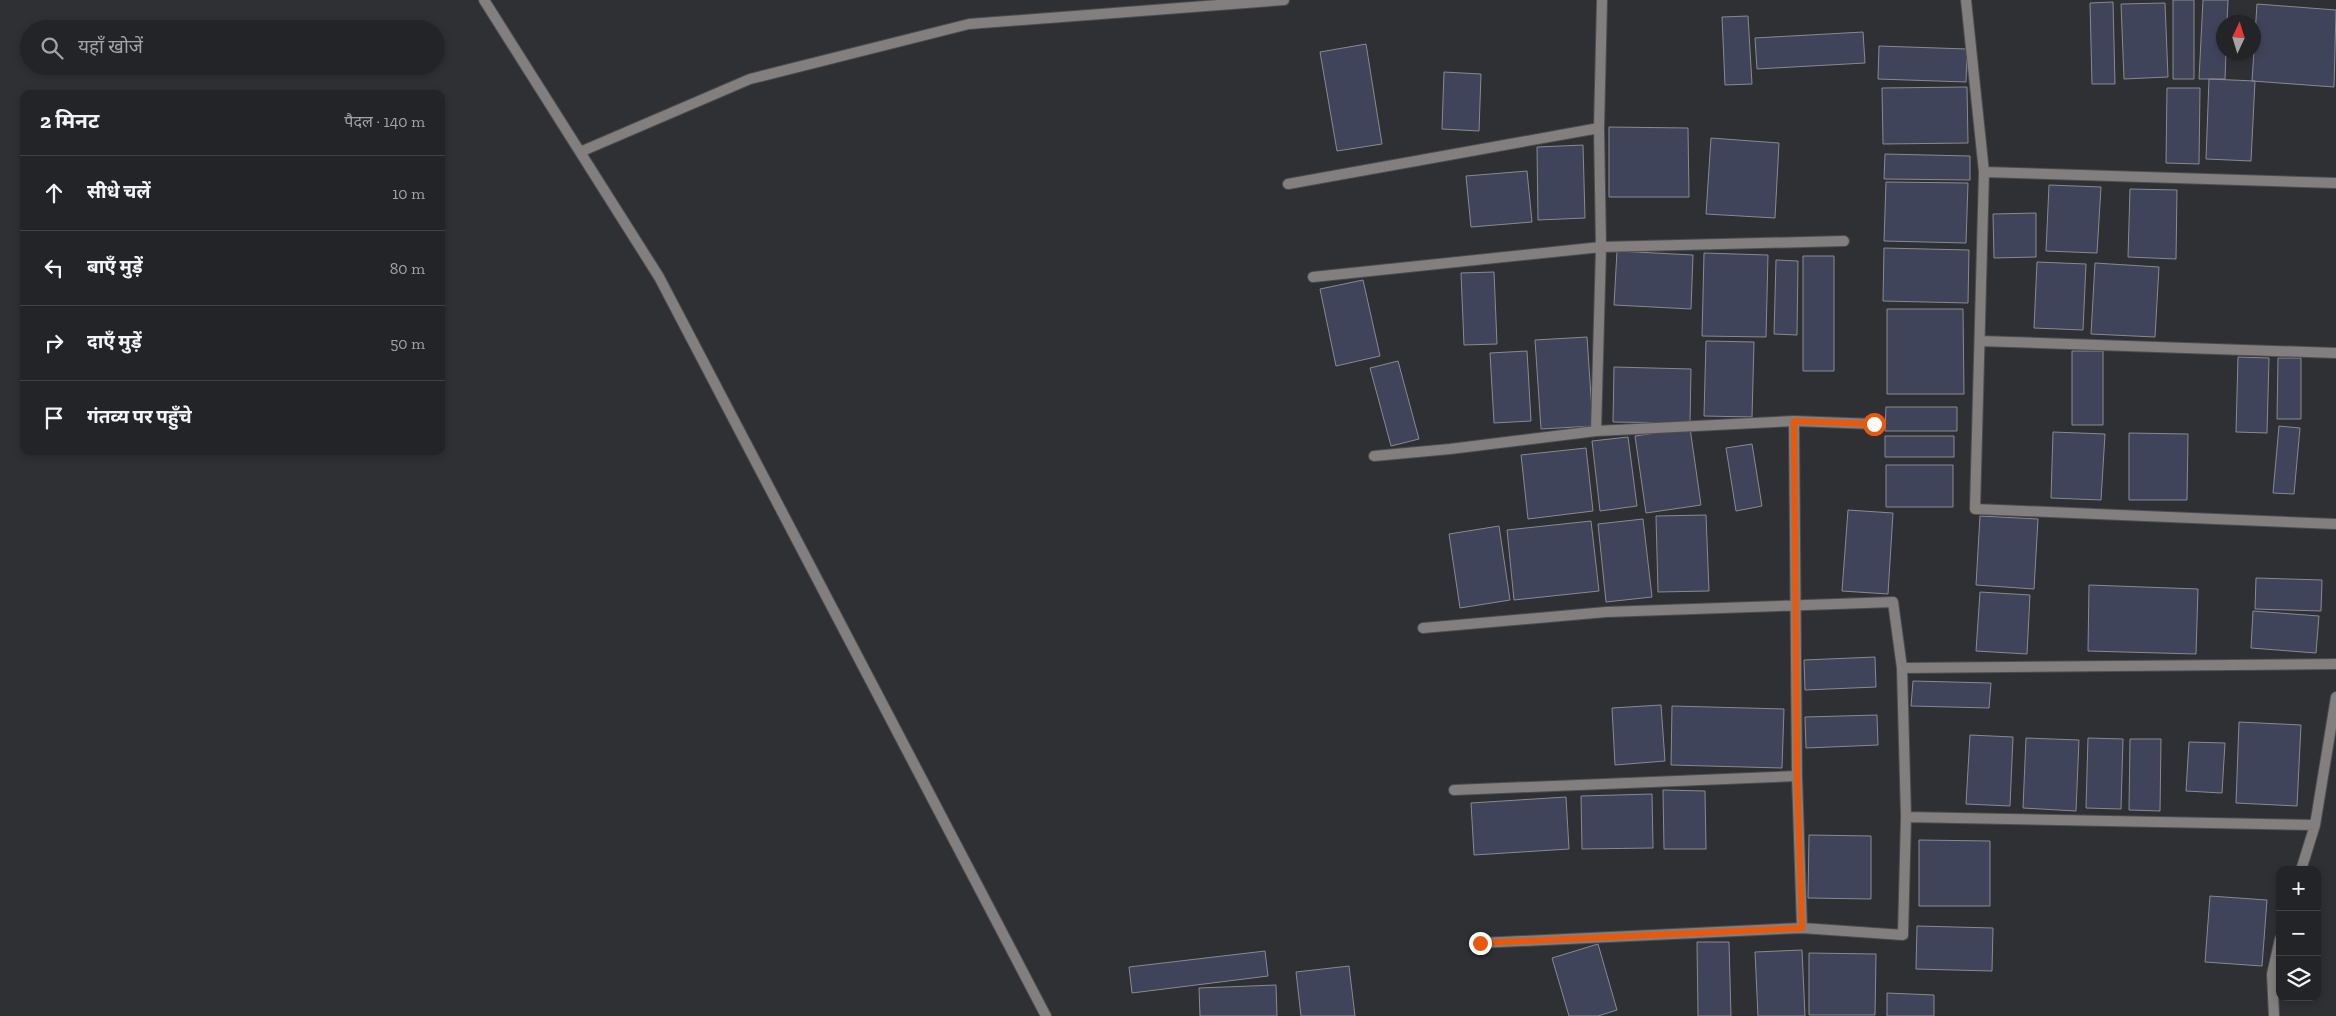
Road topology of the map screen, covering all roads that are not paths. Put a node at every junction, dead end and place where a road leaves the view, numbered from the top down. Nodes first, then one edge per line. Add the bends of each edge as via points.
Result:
1 (484, 0) edge
2 (1284, 0) edge
3 (1602, 0) edge
4 (1966, 0) edge
5 (1599, 128) junction
6 (580, 152) junction
7 (1984, 172) junction
8 (2336, 183) edge
9 (1288, 184) dead end
10 (1844, 241) dead end
11 (1601, 247) junction
12 (1313, 277) dead end
13 (1980, 341) junction
14 (2336, 353) edge
15 (1794, 421) junction
16 (1874, 424) dead end
17 (1596, 431) junction
18 (1374, 456) dead end
19 (2336, 524) edge
20 (1795, 606) junction
21 (1423, 628) dead end
22 (2336, 664) edge
23 (1902, 668) junction
24 (2336, 697) edge
25 (1797, 776) junction
26 (1454, 790) dead end
27 (1906, 817) junction
28 (2315, 825) junction
29 (2302, 866) edge
30 (1802, 928) junction
31 (1480, 943) dead end
32 (2276, 956) edge
33 (1046, 1016) edge
34 (2274, 1016) edge

1 - 6 street
2 - 6 street via 969,24 750,79
3 - 5 street
4 - 7 street
5 - 9 street
5 - 11 street
6 - 33 street via 659,277
7 - 8 street
7 - 13 street
10 - 11 street
11 - 12 street
11 - 17 street
13 - 14 street
13 - 19 street via 1975,509
15 - 16 street
15 - 17 street
15 - 20 street
17 - 18 street via 1450,450
20 - 21 street via 1606,612
20 - 23 street via 1893,602
20 - 25 street
22 - 23 street
23 - 27 street
24 - 28 street
25 - 26 street
25 - 30 street
27 - 28 street
27 - 30 street via 1903,935
28 - 29 street
30 - 31 street
32 - 34 street via 2272,974

